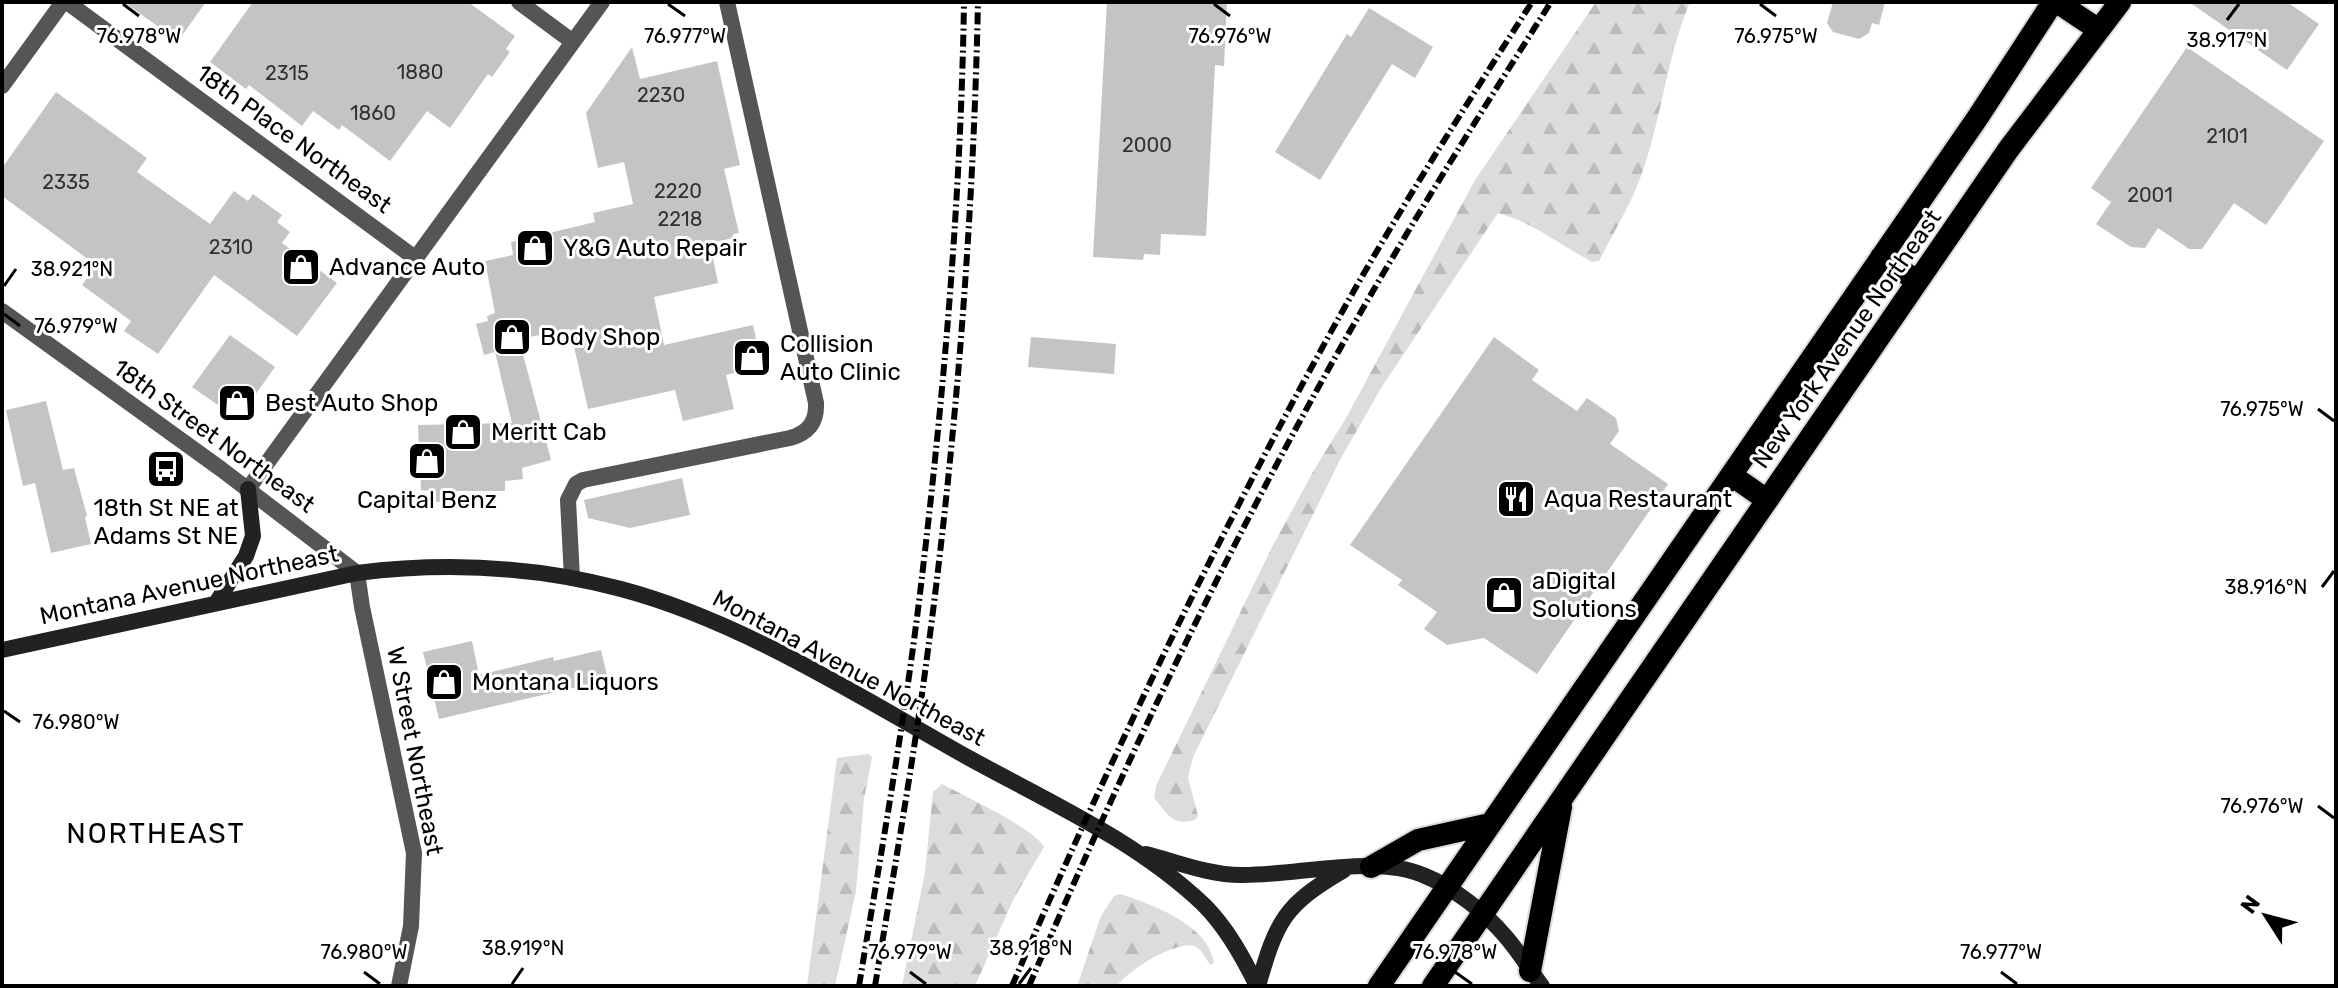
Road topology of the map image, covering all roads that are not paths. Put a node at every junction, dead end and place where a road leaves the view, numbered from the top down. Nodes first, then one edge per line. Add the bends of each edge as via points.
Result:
1 (65, 2) edge
2 (519, 2) edge
3 (602, 2) edge
4 (727, 2) edge
5 (2055, 2) edge
6 (2120, 2) edge
7 (2099, 30) junction
8 (573, 42) junction
9 (2, 86) edge
10 (1881, 257) junction
11 (415, 258) junction
12 (1917, 281) junction
13 (2, 311) edge
14 (1731, 475) junction
15 (248, 489) junction
16 (1767, 500) junction
17 (357, 573) junction
18 (572, 578) junction
19 (216, 603) junction
20 (2, 650) edge
21 (1564, 794) junction
22 (1490, 824) junction
23 (1137, 851) junction
24 (1360, 867) junction
25 (1446, 888) junction
26 (1482, 914) junction
27 (1533, 981) edge
28 (399, 986) edge
29 (1258, 986) edge
30 (1379, 986) edge
31 (1433, 986) edge

1 - 9 street
1 - 11 street, 18th Place Northeast
2 - 8 street
3 - 8 street
4 - 18 street via 816,412 810,427 790,438 583,480 568,500
5 - 7 highway
5 - 10 highway, New York Avenue Northeast
6 - 7 highway, New York Avenue Northeast
7 - 12 highway, New York Avenue Northeast
8 - 11 street
10 - 12 highway
10 - 14 highway, New York Avenue Northeast
11 - 15 street
12 - 16 highway, New York Avenue Northeast
13 - 15 street, 18th Street Northeast
14 - 16 highway
14 - 22 highway, New York Avenue Northeast
15 - 17 street, 18th Street Northeast
15 - 19 main road via 253,536
16 - 21 highway, New York Avenue Northeast
17 - 18 main road, Montana Avenue Northeast via 453,566
17 - 19 main road, Montana Avenue Northeast
17 - 28 street, W Street Northeast via 414,853 411,926
18 - 23 main road, Montana Avenue Northeast via 665,602 735,631
19 - 20 main road, Montana Avenue Northeast
21 - 26 highway, New York Avenue Northeast
21 - 27 highway
22 - 24 highway via 1418,840
22 - 25 highway, New York Avenue Northeast
23 - 24 main road, Montana Avenue Northeast via 1238,875
23 - 29 main road, Montana Avenue Northeast via 1214,916
24 - 25 main road, Montana Avenue Northeast via 1413,871
24 - 29 main road via 1305,894 1285,914
25 - 26 main road, Montana Avenue Northeast
25 - 30 highway, New York Avenue Northeast
26 - 27 main road, Montana Avenue Northeast via 1505,935
26 - 31 highway, New York Avenue Northeast

